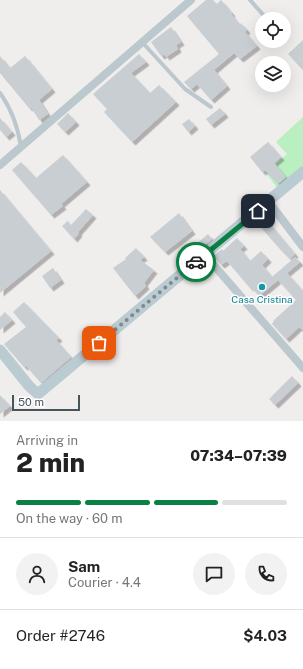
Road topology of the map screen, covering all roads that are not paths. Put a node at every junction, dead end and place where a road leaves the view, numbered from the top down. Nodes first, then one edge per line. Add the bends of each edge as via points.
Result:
1 (191, 0) edge
2 (250, 0) edge
3 (260, 12) edge
4 (142, 42) junction
5 (0, 93) edge
6 (211, 107) dead end
7 (21, 148) junction
8 (0, 166) edge
9 (303, 172) edge
10 (269, 202) junction
11 (303, 247) edge
12 (205, 255) junction
13 (0, 350) edge
14 (303, 368) edge

1 - 4 street
2 - 3 lane
4 - 6 lane via 185,89
4 - 7 street
5 - 7 lane via 16,123
7 - 8 street
9 - 10 street
10 - 11 street
10 - 12 street
12 - 13 street via 38,394
12 - 14 street

